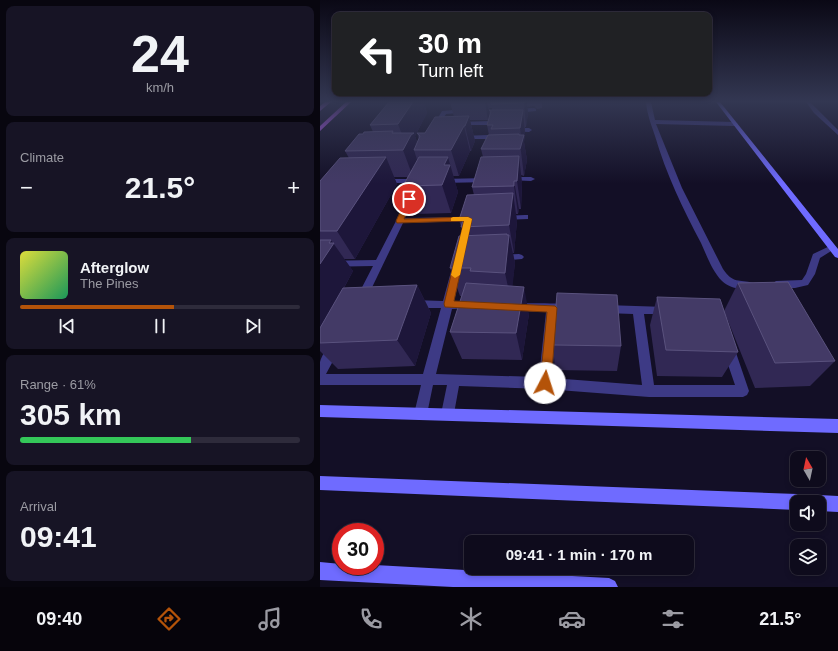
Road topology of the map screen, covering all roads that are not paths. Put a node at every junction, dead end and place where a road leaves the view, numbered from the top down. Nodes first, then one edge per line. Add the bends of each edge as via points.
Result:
1 (490, 129) edge
2 (655, 129) edge
3 (739, 129) edge
4 (505, 130) edge
5 (529, 130) dead end
6 (488, 137) junction
7 (452, 138) edge
8 (486, 144) edge
9 (479, 169) edge
10 (422, 179) junction
11 (531, 179) dead end
12 (372, 181) edge
13 (476, 184) junction
14 (469, 215) junction
15 (525, 217) dead end
16 (482, 218) edge
17 (497, 218) edge
18 (400, 221) junction
19 (465, 232) edge
20 (832, 248) junction
21 (838, 255) edge
22 (519, 257) dead end
23 (489, 258) edge
24 (459, 260) edge
25 (379, 262) junction
26 (320, 264) edge
27 (374, 303) edge
28 (404, 304) edge
29 (448, 304) junction
30 (480, 305) edge
31 (504, 306) edge
32 (552, 308) junction
33 (638, 310) junction
34 (678, 312) edge
35 (725, 335) edge
36 (339, 338) edge
37 (320, 372) edge
38 (320, 379) edge
39 (428, 380) junction
40 (454, 380) junction
41 (545, 383) junction
42 (649, 391) junction
43 (320, 411) edge
44 (421, 414) junction
45 (448, 414) junction
46 (838, 426) edge
47 (320, 483) edge
48 (790, 502) edge
49 (826, 503) edge
50 (838, 504) edge
51 (320, 571) edge
52 (609, 587) edge

1 - 6 street
2 - 20 street via 675,183 723,277 734,286 806,282 810,280 816,256
3 - 20 street
4 - 5 street
6 - 7 street
6 - 8 street
9 - 13 street
10 - 12 street
10 - 13 street
10 - 18 street
11 - 13 street via 496,180
14 - 16 street
14 - 18 street
14 - 19 street
15 - 17 street
18 - 25 street
20 - 21 street
22 - 23 street
24 - 29 street
25 - 26 street
25 - 27 street via 357,306
28 - 29 street
29 - 30 street
29 - 39 street
31 - 32 street
32 - 33 street
32 - 41 street
33 - 34 street
33 - 42 street
35 - 42 street via 743,391
36 - 37 street
38 - 39 street
39 - 40 street
39 - 44 street
40 - 41 street
40 - 45 street
41 - 42 street
43 - 44 street
44 - 45 street
45 - 46 street
47 - 48 street
49 - 50 street
51 - 52 street

